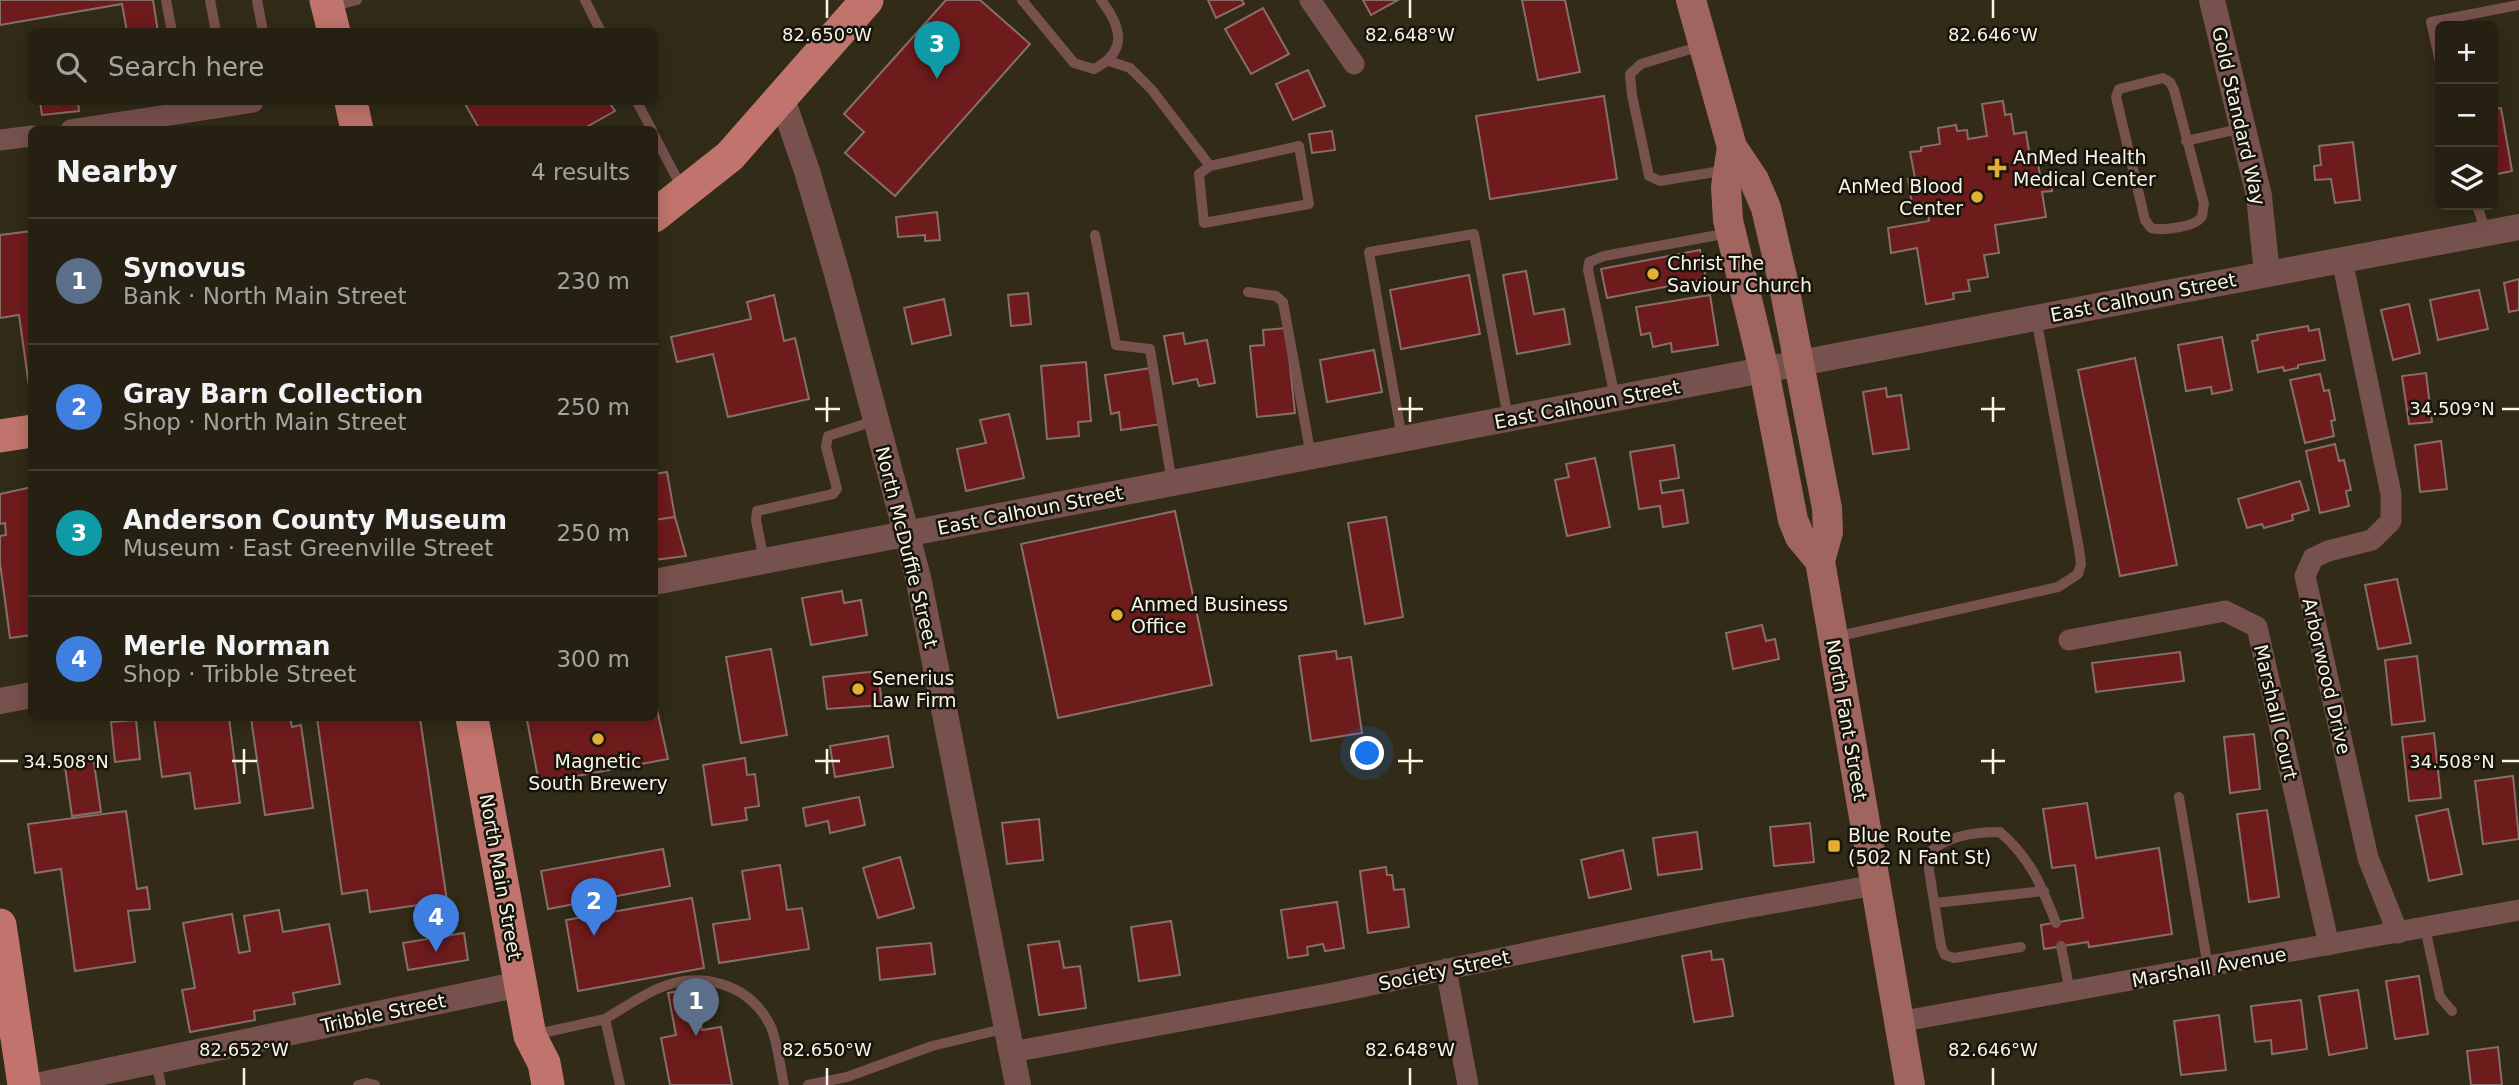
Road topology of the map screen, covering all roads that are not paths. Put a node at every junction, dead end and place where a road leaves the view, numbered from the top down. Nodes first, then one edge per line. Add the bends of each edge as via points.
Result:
1 (166, 0) edge
2 (211, 0) edge
3 (257, 0) edge
4 (585, 0) edge
5 (867, 0) edge
6 (1022, 0) edge
7 (1101, 0) edge
8 (1310, 0) edge
9 (2213, 0) edge
10 (1696, 1) edge
11 (2519, 5) edge
12 (2435, 21) edge
13 (2436, 21) edge
14 (171, 28) edge
15 (215, 28) edge
16 (262, 28) edge
17 (599, 28) edge
18 (2435, 40) edge
19 (1703, 46) junction
20 (1109, 61) junction
21 (1354, 64) dead end
22 (782, 99) junction
23 (207, 105) edge
24 (352, 105) edge
25 (639, 105) edge
26 (186, 107) edge
27 (91, 126) edge
28 (356, 126) edge
29 (650, 126) edge
30 (2243, 128) junction
31 (28, 136) edge
32 (0, 140) edge
33 (2186, 141) junction
34 (658, 143) edge
35 (1730, 158) junction
36 (1210, 166) junction
37 (684, 194) junction
38 (2479, 210) edge
39 (658, 213) edge
40 (2519, 227) edge
41 (1732, 233) junction
42 (2486, 233) junction
43 (1095, 235) dead end
44 (2342, 260) junction
45 (2267, 274) junction
46 (1248, 292) dead end
47 (2036, 318) junction
48 (1799, 363) junction
49 (1764, 370) junction
50 (1615, 398) junction
51 (1508, 418) junction
52 (876, 421) junction
53 (28, 432) edge
54 (0, 436) edge
55 (1403, 439) junction
56 (1311, 456) junction
57 (1172, 483) junction
58 (906, 534) junction
59 (764, 561) junction
60 (1820, 561) junction
61 (658, 581) edge
62 (1833, 638) junction
63 (2069, 640) dead end
64 (28, 696) edge
65 (0, 701) edge
66 (473, 721) edge
67 (2179, 797) dead end
68 (1875, 885) junction
69 (2044, 891) junction
70 (1935, 903) junction
71 (2519, 910) edge
72 (2056, 923) dead end
73 (0, 925) edge
74 (2425, 928) junction
75 (2398, 933) junction
76 (2329, 945) junction
77 (2060, 946) dead end
78 (2021, 947) dead end
79 (2208, 967) junction
80 (1446, 969) junction
81 (520, 984) junction
82 (2070, 992) junction
83 (2452, 1011) dead end
84 (605, 1019) junction
85 (1898, 1022) junction
86 (530, 1036) junction
87 (1010, 1040) junction
88 (158, 1073) edge
89 (23, 1085) edge
90 (41, 1085) edge
91 (358, 1085) edge
92 (375, 1085) edge
93 (526, 1085) edge
94 (548, 1085) edge
95 (620, 1085) edge
96 (784, 1085) edge
97 (808, 1085) edge
98 (1018, 1085) edge
99 (1468, 1085) edge
100 (1910, 1085) edge

1 - 14 lane
2 - 15 lane
3 - 16 lane
4 - 17 lane
5 - 22 main road
6 - 20 lane via 1074,63 1094,69
7 - 20 lane via 1114,17 1119,40
8 - 21 street
9 - 30 street, Gold Standard Way
10 - 19 main road, North Fant Street
11 - 13 lane
12 - 18 lane via 2431,22
19 - 35 main road, North Fant Street
19 - 35 lane via 1640,64 1630,75 1649,176 1660,181
20 - 36 lane via 1130,68 1152,90
22 - 37 main road via 730,156
22 - 52 street, North McDuffie Street via 807,171
23 - 26 street
24 - 28 main road
25 - 29 lane
26 - 27 street
30 - 33 lane
30 - 45 street, Gold Standard Way via 2259,196
31 - 32 street
33 - 33 lane via 2170,82 2155,79 2119,89 2118,107 2145,220 2151,228 2197,222 2203,215
34 - 37 lane
35 - 41 main road, North Fant Street via 1726,187
35 - 48 main road, North Fant Street via 1754,180 1766,208
36 - 36 lane via 1299,146 1309,204 1204,223 1199,174
37 - 39 main road
38 - 42 lane
40 - 42 street, East Calhoun Street
41 - 49 main road, North Fant Street
41 - 50 lane via 1589,262
42 - 44 street, East Calhoun Street
43 - 57 lane via 1116,345 1150,349
44 - 45 street, East Calhoun Street
44 - 75 street, Arborwood Drive via 2391,494 2391,521 2372,540 2313,558 2305,576 2368,858
45 - 47 street, East Calhoun Street
46 - 56 lane via 1276,296 1283,302
47 - 48 street, East Calhoun Street
47 - 62 lane via 2080,550 2078,574 2059,587
48 - 49 street, East Calhoun Street
48 - 60 main road, North Fant Street via 1827,508 1828,532
49 - 50 street, East Calhoun Street
49 - 60 main road, North Fant Street via 1793,520 1800,537
50 - 51 street, East Calhoun Street
51 - 55 street, East Calhoun Street
51 - 55 lane via 1474,234 1369,252
52 - 58 street, North McDuffie Street
52 - 59 lane via 828,436 837,489 833,494 757,511
53 - 54 main road
55 - 56 street, East Calhoun Street
56 - 57 street, East Calhoun Street
57 - 58 street, East Calhoun Street
58 - 59 street, East Calhoun Street
58 - 87 street, North McDuffie Street via 945,706
59 - 61 street, East Calhoun Street
60 - 62 main road, North Fant Street
62 - 68 main road, North Fant Street
63 - 76 street, Marshall Court via 2225,611 2257,626
64 - 65 street
66 - 81 main road, North Main Street
67 - 79 lane
68 - 80 street, Society Street
68 - 85 main road, North Fant Street
69 - 70 lane
69 - 70 lane via 2019,848 2000,832 1985,832 1940,842 1930,852
69 - 72 lane
70 - 78 lane via 1945,955 1954,958
71 - 74 street, Marshall Avenue
73 - 89 main road
74 - 75 street, Marshall Avenue
74 - 83 lane via 2440,997
75 - 76 street, Marshall Avenue
76 - 79 street, Marshall Avenue
77 - 82 lane
79 - 82 street, Marshall Avenue
80 - 87 street, Society Street via 1333,993
80 - 99 street
81 - 86 main road, North Main Street
81 - 88 street, Tribble Street
82 - 85 street, Marshall Avenue
84 - 86 lane
84 - 95 lane
84 - 96 lane via 658,989 690,981 722,982 746,995 771,1028
85 - 100 main road, North Fant Street
86 - 93 main road, North Main Street via 523,1067
86 - 94 main road, North Main Street via 544,1063
87 - 97 lane via 932,1046 847,1077
87 - 98 street, North McDuffie Street
88 - 90 street, Tribble Street
91 - 92 lane

